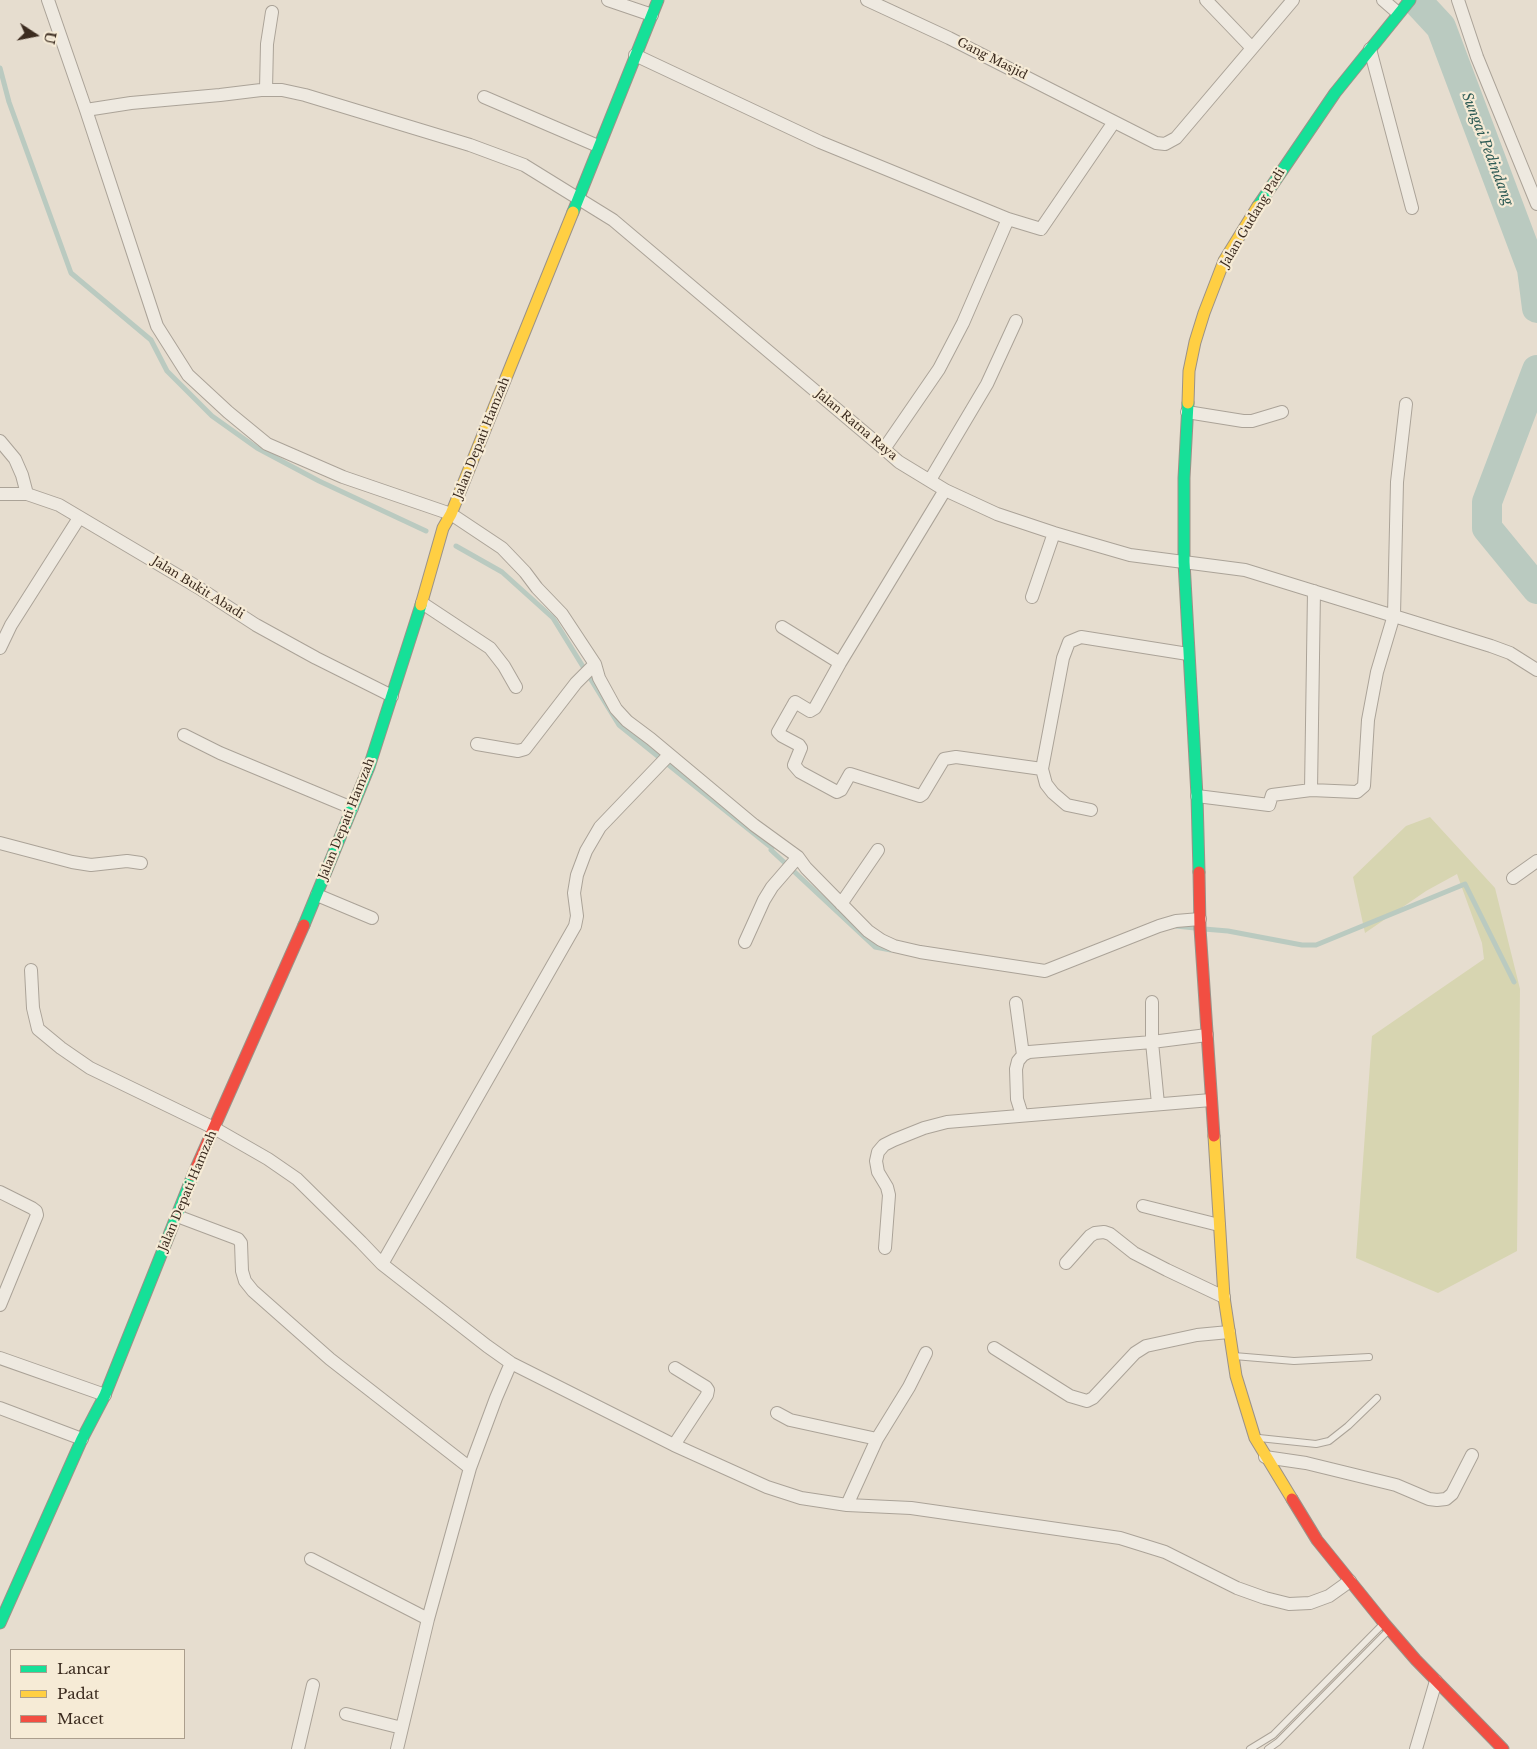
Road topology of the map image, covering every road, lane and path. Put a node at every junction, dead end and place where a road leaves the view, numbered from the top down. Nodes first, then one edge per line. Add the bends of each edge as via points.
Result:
1 (48, 0) edge
2 (608, 0) edge
3 (658, 0) edge
4 (868, 0) edge
5 (1206, 0) edge
6 (1293, 0) edge
7 (1383, 0) edge
8 (1410, 0) edge
9 (1458, 0) edge
10 (272, 12) dead end
11 (1399, 12) junction
12 (652, 15) junction
13 (1252, 48) junction
14 (1370, 49) junction
15 (635, 55) junction
16 (266, 89) junction
17 (484, 97) dead end
18 (86, 110) junction
19 (1114, 122) junction
20 (598, 146) junction
21 (578, 197) junction
22 (1537, 204) edge
23 (1412, 208) dead end
24 (1008, 219) junction
25 (1016, 321) dead end
26 (1406, 404) dead end
27 (1187, 412) junction
28 (1282, 412) dead end
29 (0, 441) edge
30 (884, 449) junction
31 (930, 480) junction
32 (945, 490) junction
33 (0, 494) edge
34 (27, 494) junction
35 (451, 514) junction
36 (79, 518) junction
37 (1054, 533) junction
38 (1184, 562) junction
39 (1314, 591) junction
40 (1032, 597) dead end
41 (422, 603) junction
42 (1394, 615) junction
43 (782, 626) dead end
44 (0, 648) edge
45 (1188, 654) junction
46 (840, 663) junction
47 (591, 667) junction
48 (1537, 670) edge
49 (516, 688) dead end
50 (392, 696) junction
51 (184, 735) dead end
52 (477, 744) dead end
53 (667, 757) junction
54 (1042, 769) junction
55 (1311, 790) junction
56 (1197, 796) junction
57 (352, 808) junction
58 (1091, 810) dead end
59 (0, 842) edge
60 (878, 850) dead end
61 (794, 861) junction
62 (1537, 861) edge
63 (141, 863) dead end
64 (1513, 878) dead end
65 (316, 895) junction
66 (841, 904) junction
67 (372, 918) dead end
68 (1200, 923) junction
69 (745, 942) dead end
70 (31, 970) dead end
71 (1152, 1002) dead end
72 (1016, 1003) dead end
73 (1206, 1035) junction
74 (1152, 1042) junction
75 (1023, 1054) junction
76 (1211, 1100) junction
77 (1158, 1104) junction
78 (1022, 1115) junction
79 (214, 1128) junction
80 (0, 1192) edge
81 (1143, 1206) dead end
82 (177, 1216) junction
83 (1219, 1225) junction
84 (884, 1248) dead end
85 (1066, 1263) dead end
86 (382, 1264) junction
87 (1224, 1296) junction
88 (0, 1305) edge
89 (1230, 1332) junction
90 (994, 1348) dead end
91 (926, 1353) dead end
92 (1233, 1356) junction
93 (1369, 1357) dead end
94 (0, 1358) edge
95 (511, 1363) junction
96 (675, 1368) dead end
97 (105, 1395) junction
98 (1377, 1398) dead end
99 (0, 1408) edge
100 (777, 1413) dead end
101 (1255, 1438) junction
102 (877, 1439) junction
103 (82, 1440) junction
104 (674, 1446) junction
105 (1472, 1456) dead end
106 (1265, 1457) junction
107 (470, 1468) junction
108 (847, 1505) junction
109 (311, 1559) dead end
110 (1350, 1581) junction
111 (428, 1619) junction
112 (0, 1623) edge
113 (1387, 1626) junction
114 (1436, 1681) junction
115 (313, 1685) dead end
116 (346, 1714) dead end
117 (402, 1728) junction
118 (298, 1749) edge
119 (397, 1749) edge
120 (1250, 1749) edge
121 (1268, 1749) edge
122 (1416, 1749) edge
123 (1503, 1749) edge

1 - 18 street
2 - 12 street
3 - 12 street, Jalan Depati Hamzah
4 - 19 street, Gang Masjid
5 - 13 street
6 - 13 street
7 - 11 street
8 - 11 street, Jalan Gudang Padi
9 - 22 street via 1477,57
10 - 16 street
11 - 14 street, Jalan Gudang Padi
12 - 15 street, Jalan Depati Hamzah
13 - 19 street, Gang Masjid via 1176,138 1165,144 1156,143
14 - 23 street
14 - 27 street, Jalan Gudang Padi via 1335,93 1263,197 1224,261 1195,342 1189,371
15 - 20 street, Jalan Depati Hamzah
15 - 24 street via 820,142
16 - 18 street, Jalan Ratna Raya
16 - 21 street, Jalan Ratna Raya via 305,95 470,145 524,165
17 - 20 street
18 - 35 street via 157,326 188,375 267,444 343,477
19 - 24 street via 1041,228
20 - 21 street, Jalan Depati Hamzah
21 - 30 street, Jalan Ratna Raya via 613,220
21 - 35 street, Jalan Depati Hamzah
24 - 30 street via 963,323 939,368
25 - 31 street via 987,384
26 - 42 street via 1397,482
27 - 28 street via 1243,421
27 - 38 street, Jalan Gudang Padi
29 - 34 street via 15,459
30 - 31 street, Jalan Ratna Raya
31 - 32 street, Jalan Ratna Raya
32 - 37 street, Jalan Ratna Raya via 997,514
32 - 46 street
33 - 34 street, Jalan Bukit Abadi
34 - 36 street, Jalan Bukit Abadi via 59,505
35 - 41 street, Jalan Depati Hamzah via 442,528
35 - 47 street via 502,548 526,572 562,614
36 - 44 street via 11,625
36 - 50 street, Jalan Bukit Abadi via 200,588 256,625
37 - 38 street, Jalan Ratna Raya via 1130,555
37 - 40 street
38 - 39 street, Jalan Ratna Raya via 1245,570
38 - 45 street, Jalan Gudang Padi
39 - 42 street, Jalan Ratna Raya
39 - 55 street
41 - 49 street via 490,648
41 - 50 street, Jalan Depati Hamzah
42 - 48 street, Jalan Ratna Raya via 1510,653
42 - 55 street via 1377,672 1368,720 1364,786 1357,792
43 - 46 street
45 - 54 street via 1082,637 1069,642 1062,658
45 - 56 street, Jalan Gudang Padi
46 - 54 street via 816,708 810,711 795,702 778,732 801,748 794,765 800,772 837,792 850,774 920,796 944,759 956,756
47 - 52 street via 524,749 518,751
47 - 53 street via 616,709 651,738
50 - 57 street, Jalan Depati Hamzah
51 - 57 street
53 - 61 street via 754,824
53 - 86 street via 600,827 586,851 574,893 575,926
54 - 58 street via 1052,793 1067,805
55 - 56 street via 1272,795 1270,805
56 - 68 street, Jalan Gudang Padi
57 - 65 street, Jalan Depati Hamzah
59 - 63 street via 91,865 127,861
60 - 66 street
61 - 66 street via 806,868
61 - 69 street via 764,900
62 - 64 street
65 - 67 street
65 - 79 street, Jalan Depati Hamzah
66 - 68 street via 868,931 894,946 1034,971 1063,965 1176,921
68 - 73 street, Jalan Gudang Padi
70 - 79 street via 38,1029 90,1068
71 - 74 street
72 - 75 street
73 - 74 street
73 - 76 street, Jalan Gudang Padi
74 - 75 street
74 - 77 street
75 - 78 street via 1018,1061 1016,1083
76 - 77 street
76 - 83 street, Jalan Gudang Padi
77 - 78 street
78 - 84 street via 935,1124 884,1145 876,1161 889,1195
79 - 82 street, Jalan Depati Hamzah
79 - 86 street via 297,1179
80 - 88 street via 32,1208 37,1215
81 - 83 street
82 - 97 street, Jalan Depati Hamzah
82 - 107 street via 238,1239 242,1271 253,1291 330,1359
83 - 87 street, Jalan Gudang Padi
85 - 87 street via 1090,1236 1104,1232 1134,1253
86 - 95 street
87 - 89 street, Jalan Gudang Padi
89 - 90 street via 1146,1346 1135,1352 1087,1402 1070,1396
89 - 92 street, Jalan Gudang Padi
91 - 102 street via 916,1376
92 - 93 lane via 1294,1360
92 - 101 street, Jalan Gudang Padi
94 - 97 street
95 - 104 street
95 - 107 street
96 - 104 street via 708,1390
97 - 103 street, Jalan Depati Hamzah
98 - 101 lane via 1329,1441 1316,1444
99 - 103 street
100 - 102 street via 790,1420
101 - 106 street, Jalan Gudang Padi
102 - 108 street
103 - 112 street, Jalan Depati Hamzah
104 - 108 street via 776,1490 801,1498
105 - 106 street via 1452,1494 1437,1500 1387,1482
106 - 110 street, Jalan Gudang Padi via 1317,1540
107 - 111 street
108 - 110 street via 912,1508 1120,1538 1165,1552 1238,1588 1289,1604 1310,1603 1329,1596
109 - 111 street
110 - 113 street, Jalan Gudang Padi
111 - 117 street
113 - 114 street, Jalan Gudang Padi
113 - 120 lane via 1273,1735
113 - 121 lane
114 - 122 street
114 - 123 street, Jalan Gudang Padi
115 - 118 street
116 - 117 street
117 - 119 street

